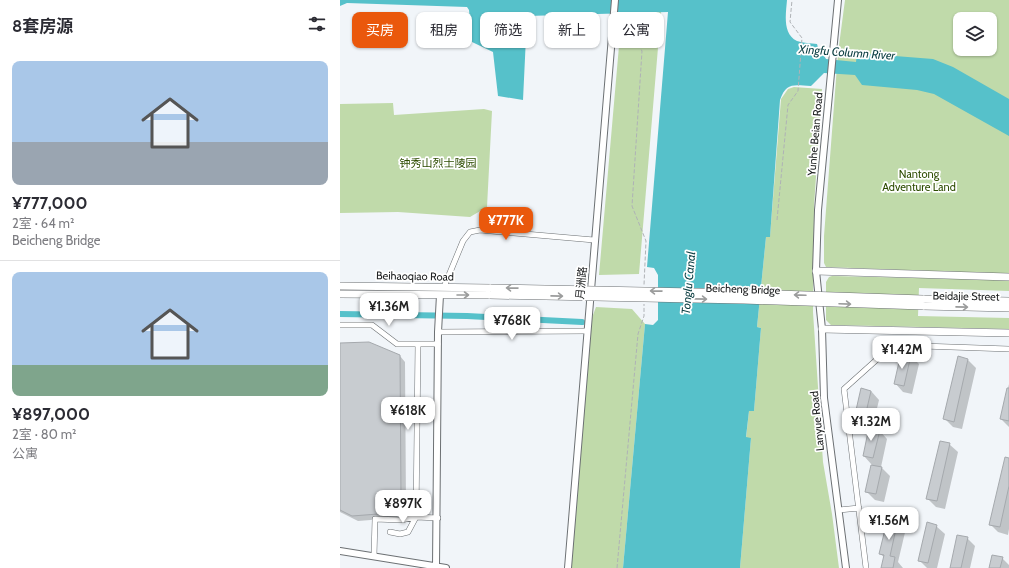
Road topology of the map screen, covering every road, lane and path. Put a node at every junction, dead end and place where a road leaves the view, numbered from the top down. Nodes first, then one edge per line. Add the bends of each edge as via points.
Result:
1 (615, 0) edge
2 (792, 0) edge
3 (838, 0) edge
4 (777, 220) dead end
5 (594, 240) junction
6 (816, 271) junction
7 (1009, 277) edge
8 (340, 286) edge
9 (444, 287) junction
10 (491, 291) junction
11 (340, 294) edge
12 (440, 294) junction
13 (1009, 301) edge
14 (923, 303) junction
15 (1009, 308) edge
16 (340, 325) edge
17 (822, 329) junction
18 (587, 331) junction
19 (438, 332) junction
20 (1009, 333) edge
21 (418, 344) junction
22 (438, 344) junction
23 (1009, 349) edge
24 (859, 508) junction
25 (839, 510) junction
26 (416, 517) junction
27 (438, 518) junction
28 (390, 532) dead end
29 (340, 551) edge
30 (374, 556) junction
31 (436, 568) edge
32 (446, 568) edge
33 (568, 568) edge
34 (846, 568) edge
35 (866, 568) edge

1 - 5 street, 月洲路
2 - 4 path via 790,22 802,38 798,91 788,105
3 - 6 street, Yunhe Beian Road via 818,210
5 - 9 street via 480,230 470,232 463,241
5 - 18 street, 月洲路
6 - 7 main road
6 - 17 street, Lanyue Road
8 - 9 main road, Beihaoqiao Road
9 - 10 main road, Beihaoqiao Road
12 -> 10 main road, Beihaoqiao Road
10 - 14 main road, Beicheng Bridge, bridge
11 - 12 main road, Beihaoqiao Road
12 - 19 street
13 - 14 main road, Beidajie Street
14 -> 15 main road, Beidajie Street
16 - 21 street via 372,325 397,344
17 - 20 main road
17 - 25 street, Lanyue Road via 824,398
18 - 19 street
18 - 33 street, 月洲路
19 - 22 street
21 - 22 street
21 - 26 street
22 - 27 street
23 - 24 street via 893,345 844,389
24 - 25 street
24 - 35 street
25 - 34 street, Lanyue Road
26 - 27 street
26 - 28 street via 408,532
26 - 30 street via 400,520 375,519
27 - 31 street
29 - 30 street
30 - 31 street
31 - 32 street

